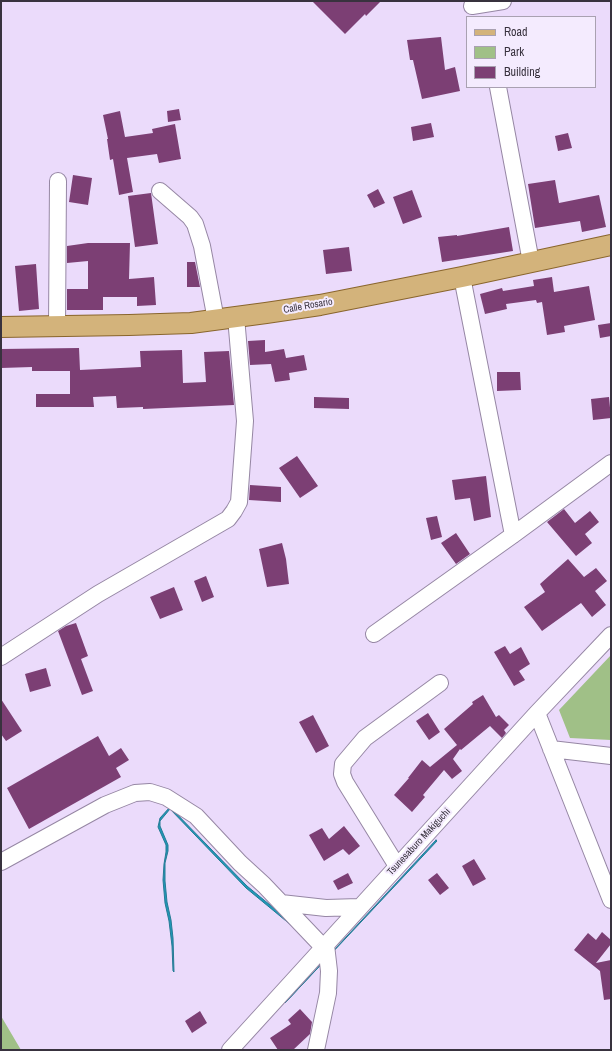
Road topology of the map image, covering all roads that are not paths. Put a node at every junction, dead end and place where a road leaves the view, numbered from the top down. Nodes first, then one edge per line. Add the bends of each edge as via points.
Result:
1 (503, 1) edge
2 (473, 8) edge
3 (498, 88) edge
4 (58, 182) dead end
5 (160, 192) dead end
6 (611, 245) edge
7 (531, 262) junction
8 (462, 276) junction
9 (236, 317) junction
10 (216, 320) junction
11 (1, 327) edge
12 (57, 327) junction
13 (611, 463) edge
14 (513, 535) junction
15 (374, 634) dead end
16 (611, 635) edge
17 (1, 657) edge
18 (440, 683) dead end
19 (537, 713) junction
20 (551, 750) junction
21 (611, 756) edge
22 (1, 862) edge
23 (397, 866) junction
24 (611, 900) edge
25 (281, 903) junction
26 (359, 907) junction
27 (325, 946) junction
28 (230, 1050) edge
29 (316, 1050) edge

1 - 2 street
3 - 7 street
4 - 12 street
5 - 10 street via 190,217 194,224 202,246
6 - 7 main road, Calle Rosario
7 - 8 main road, Calle Rosario
8 - 9 main road, Calle Rosario via 320,305
8 - 14 street
9 - 10 main road, Calle Rosario
9 - 17 street via 245,421 239,502 234,511 228,519 98,594
10 - 12 main road, Calle Rosario
11 - 12 main road, Calle Rosario
13 - 14 street
14 - 15 street
16 - 19 street, Tsunesaburo Makiguchi
18 - 23 street via 365,738 343,764 342,774 345,782
19 - 20 street
19 - 23 street, Tsunesaburo Makiguchi
20 - 21 street
20 - 24 street
22 - 25 street via 105,805 135,793 150,792 166,797 196,816
23 - 26 street, Tsunesaburo Makiguchi
25 - 26 street via 326,908
25 - 27 street
26 - 27 street, Tsunesaburo Makiguchi
27 - 28 street, Tsunesaburo Makiguchi
27 - 29 street via 330,971

